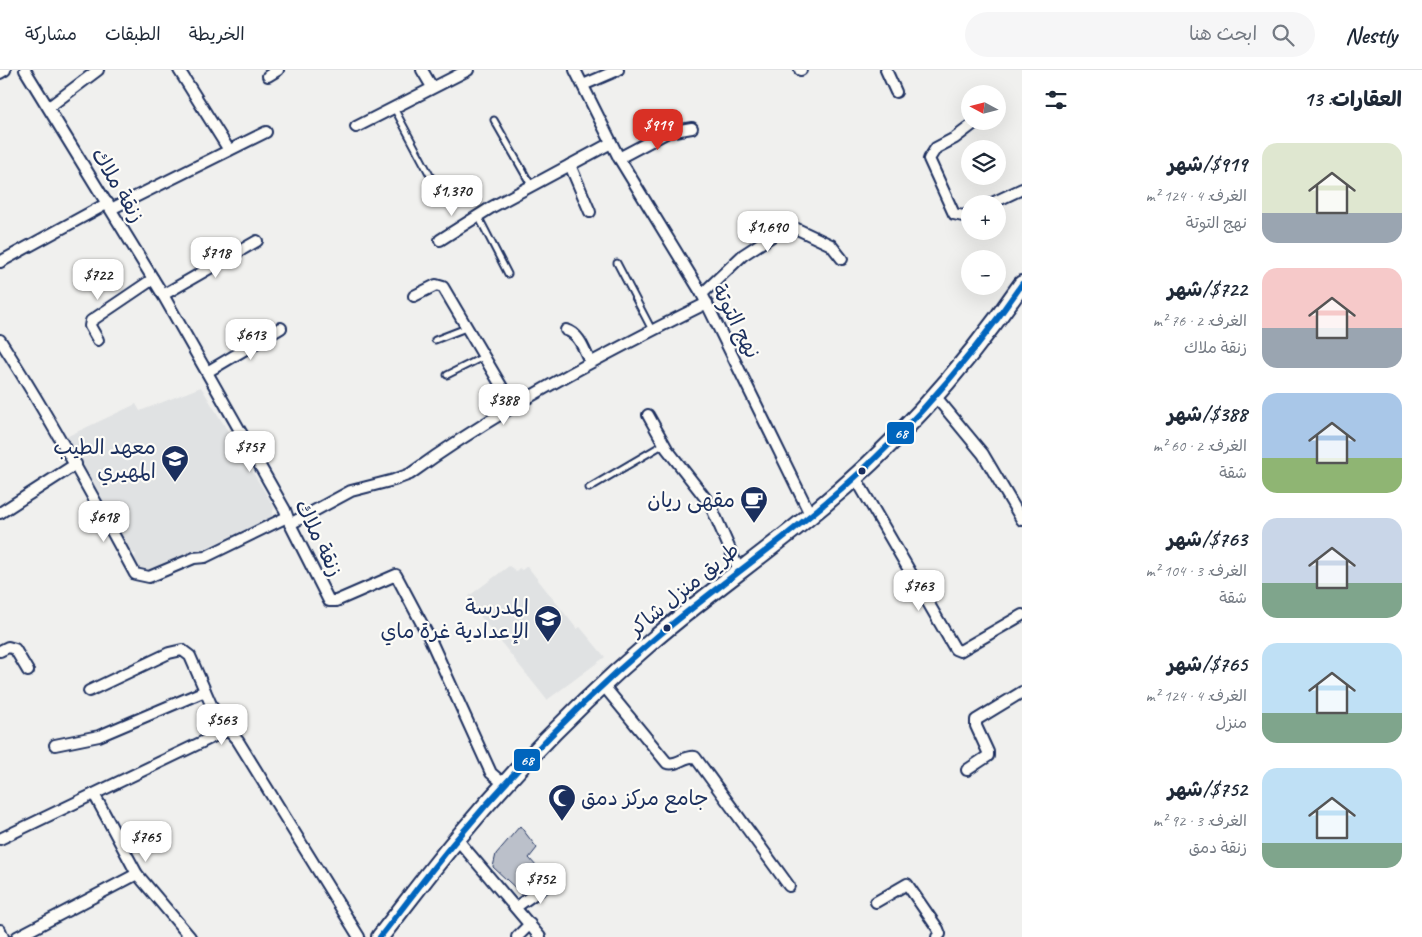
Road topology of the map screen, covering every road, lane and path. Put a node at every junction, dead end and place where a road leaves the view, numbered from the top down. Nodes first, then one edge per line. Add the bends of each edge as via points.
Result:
1 (5, 70) edge
2 (26, 70) edge
3 (98, 70) edge
4 (179, 70) edge
5 (278, 70) edge
6 (422, 70) edge
7 (468, 70) edge
8 (575, 70) edge
9 (618, 70) edge
10 (886, 70) edge
11 (0, 73) edge
12 (268, 76) dead end
13 (583, 84) junction
14 (432, 87) junction
15 (896, 92) dead end
16 (49, 107) junction
17 (394, 107) junction
18 (494, 120) dead end
19 (356, 127) dead end
20 (692, 128) dead end
21 (966, 130) edge
22 (266, 132) dead end
23 (611, 143) junction
24 (229, 150) junction
25 (619, 158) junction
26 (570, 165) junction
27 (432, 179) dead end
28 (531, 186) junction
29 (1022, 189) edge
30 (1006, 196) edge
31 (110, 206) junction
32 (590, 212) dead end
33 (478, 216) junction
34 (961, 216) edge
35 (440, 240) dead end
36 (256, 241) dead end
37 (842, 259) dead end
38 (0, 262) edge
39 (617, 262) dead end
40 (508, 274) dead end
41 (154, 279) junction
42 (1022, 284) edge
43 (702, 294) junction
44 (163, 295) junction
45 (414, 296) dead end
46 (707, 304) junction
47 (281, 328) dead end
48 (466, 328) junction
49 (566, 330) dead end
50 (652, 330) junction
51 (0, 340) edge
52 (98, 340) dead end
53 (435, 340) dead end
54 (483, 358) junction
55 (590, 362) junction
56 (207, 372) junction
57 (447, 375) dead end
58 (936, 397) junction
59 (513, 406) junction
60 (648, 414) dead end
61 (664, 444) junction
62 (76, 464) junction
63 (855, 477) junction
64 (589, 488) dead end
65 (0, 513) edge
66 (811, 516) junction
67 (289, 520) junction
68 (1022, 520) edge
69 (739, 570) junction
70 (1022, 615) edge
71 (0, 650) edge
72 (28, 671) dead end
73 (603, 685) junction
74 (89, 691) dead end
75 (205, 691) junction
76 (1022, 692) edge
77 (223, 732) junction
78 (55, 745) dead end
79 (967, 770) dead end
80 (505, 785) junction
81 (94, 794) junction
82 (0, 838) edge
83 (457, 839) junction
84 (137, 874) junction
85 (550, 883) dead end
86 (788, 886) dead end
87 (876, 902) dead end
88 (516, 907) junction
89 (530, 924) junction
90 (0, 930) edge
91 (3, 937) edge
92 (17, 937) edge
93 (190, 937) edge
94 (359, 937) edge
95 (380, 937) edge
96 (517, 937) edge
97 (540, 937) edge
98 (938, 937) edge

1 - 11 street
2 - 16 street, زنقة ملاك
3 - 16 street
4 - 24 street
5 - 12 street
6 - 14 street
7 - 14 street
8 - 13 street, نهج التوتة
9 - 13 street
10 - 15 street
13 - 23 street, نهج التوتة
14 - 17 street
16 - 31 street, زنقة ملاك
17 - 19 street
17 - 27 lane
18 - 28 lane
20 - 25 street via 668,132
21 - 34 street via 936,148 930,159 954,214
22 - 24 street
23 - 25 street, نهج التوتة
23 - 26 street
24 - 31 street
25 - 43 street, نهج التوتة
26 - 28 street
26 - 32 street
28 - 33 street
29 - 30 street
31 - 38 street
31 - 41 street, زنقة ملاك
33 - 35 street
33 - 40 lane
36 - 44 street
37 - 43 street via 831,245 786,227 743,255
39 - 50 lane
41 - 44 street, زنقة ملاك
41 - 52 street via 91,321 91,329
42 - 58 main road, طريق منزل شاكر via 990,331
43 - 46 street, نهج التوتة
44 - 56 street, زنقة ملاك
45 - 48 street via 441,285
46 - 50 street
46 - 66 street, نهج التوتة
47 - 56 street
48 - 53 lane
48 - 54 street
49 - 55 street via 577,336
50 - 55 street
51 - 62 street
54 - 57 lane
54 - 59 street
55 - 59 street
56 - 67 street, زنقة ملاك
58 - 63 main road, طريق منزل شاكر
58 - 68 street via 983,454
59 - 67 street via 410,474 351,491
60 - 61 street
61 - 64 lane
61 - 69 street via 710,504
62 - 65 street
62 - 67 street via 134,574 149,577 194,558 205,557
63 - 66 main road, طريق منزل شاكر
63 - 70 street via 955,649 960,651
66 - 69 main road, طريق منزل شاكر
67 - 80 street, زنقة ملاك via 329,601 336,602 396,575 430,639 491,773
69 - 73 main road, طريق منزل شاكر
71 - 72 street via 15,649
73 - 80 main road, طريق منزل شاكر
73 - 86 street via 667,763 695,757
74 - 75 street via 182,650 190,656
75 - 77 street
75 - 78 street via 99,736
76 - 79 street via 976,720 988,756
77 - 81 street
77 - 94 street via 232,732 236,738
80 - 83 main road, طريق منزل شاكر
81 - 82 street
81 - 84 street
83 - 88 street
83 - 95 main road, طريق منزل شاكر
84 - 92 street
84 - 93 street
85 - 88 street
87 - 98 street via 907,884 938,929
88 - 89 street
89 - 96 street
89 - 97 street
90 - 91 street

